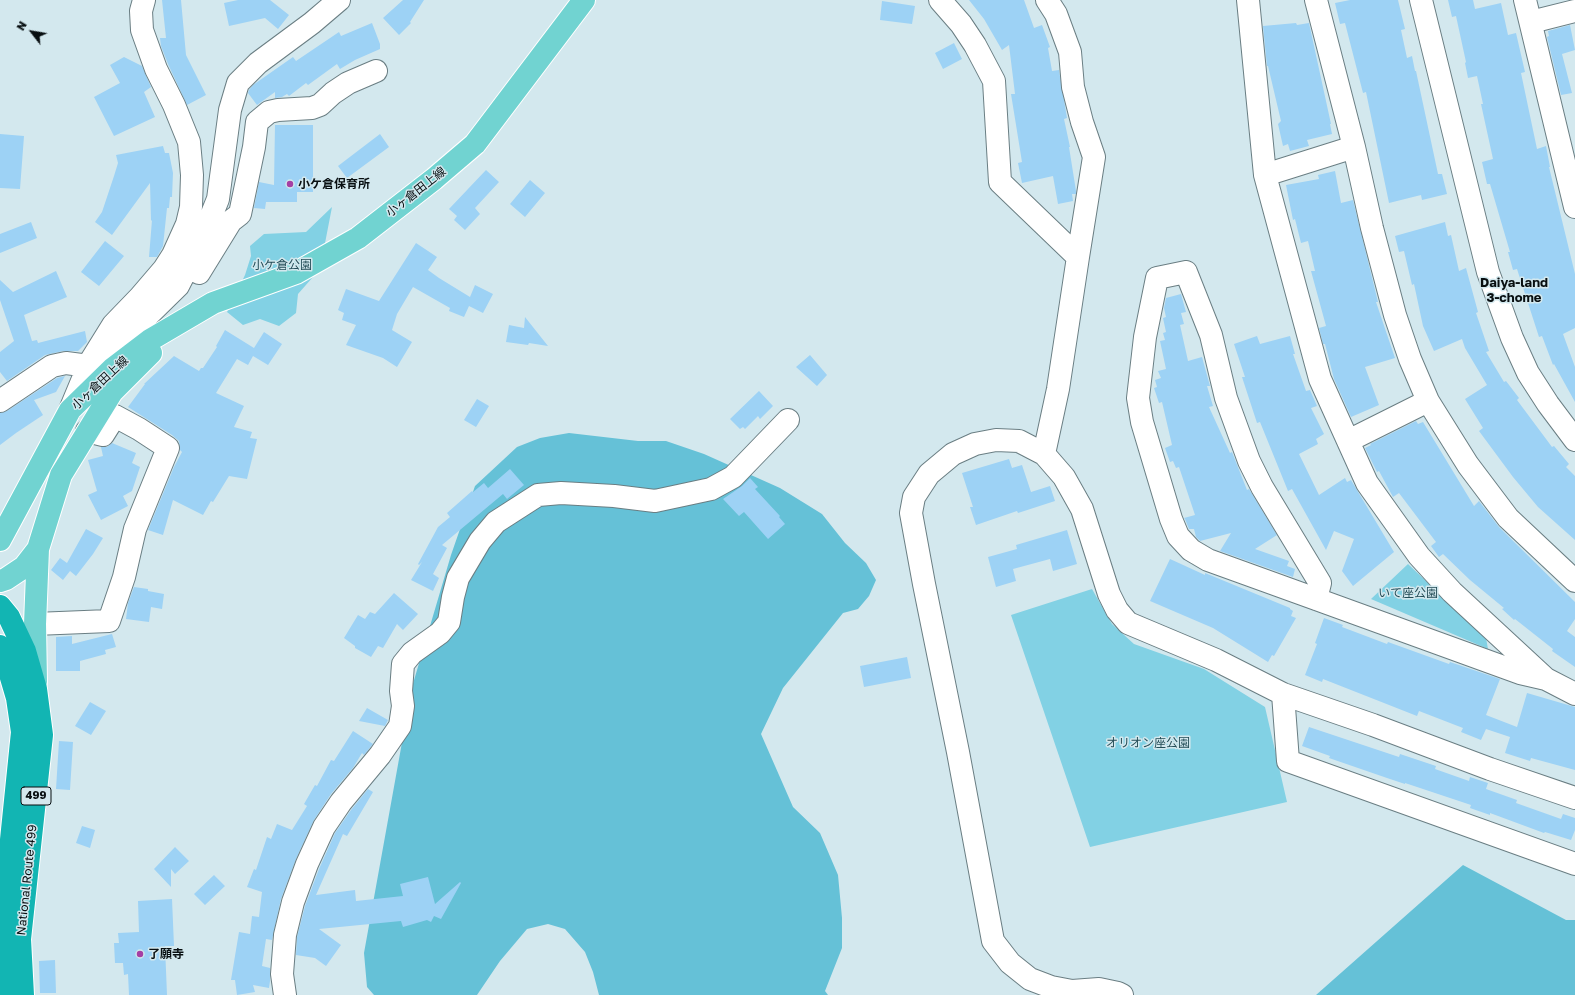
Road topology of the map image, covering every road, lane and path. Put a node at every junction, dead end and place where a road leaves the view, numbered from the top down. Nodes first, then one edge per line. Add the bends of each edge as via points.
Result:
1 (144, 0) edge
2 (314, 0) edge
3 (339, 0) edge
4 (584, 0) edge
5 (940, 0) edge
6 (1048, 0) edge
7 (1248, 0) edge
8 (1316, 0) edge
9 (1421, 0) edge
10 (1525, 0) edge
11 (1575, 11) edge
12 (1531, 22) junction
13 (312, 23) junction
14 (376, 71) dead end
15 (1354, 147) junction
16 (1265, 175) junction
17 (1575, 207) edge
18 (1078, 257) junction
19 (178, 286) junction
20 (193, 314) junction
21 (90, 364) junction
22 (0, 401) edge
23 (1428, 401) junction
24 (70, 410) junction
25 (788, 420) dead end
26 (87, 431) junction
27 (1575, 440) edge
28 (1348, 441) junction
29 (1044, 454) junction
30 (0, 540) edge
31 (38, 549) junction
32 (0, 581) edge
33 (1575, 581) edge
34 (1316, 598) junction
35 (0, 606) edge
36 (35, 624) junction
37 (0, 646) edge
38 (1546, 679) junction
39 (36, 689) junction
40 (1283, 694) junction
41 (1575, 694) edge
42 (1575, 798) edge
43 (1575, 864) edge
44 (23, 906) junction
45 (1, 919) edge
46 (4, 995) edge
47 (23, 995) edge
48 (285, 995) edge
49 (1122, 995) edge

1 - 21 street via 141,11 142,30 156,69 189,142 191,207 181,240 167,264 113,325
2 - 13 street
3 - 13 street
4 - 20 main road, 小ヶ倉田上線 via 475,144 434,179 358,238 296,273 213,303
5 - 18 street via 968,34 994,80 1000,182
6 - 18 street via 1070,52 1073,87 1094,157
7 - 16 street
8 - 15 street
9 - 27 street via 1488,272 1528,373
10 - 12 street
11 - 12 street
12 - 17 street
13 - 19 street via 258,63 238,83 230,110 218,199 201,241
14 - 19 street via 348,83 332,93 320,105 269,112 257,122 240,214 231,221 193,283
15 - 16 street
15 - 23 street via 1372,228 1396,315 1410,359
16 - 28 street via 1320,379
18 - 29 street via 1058,389
19 - 20 street
19 - 21 street via 127,336
20 - 24 main road, 小ヶ倉田上線 via 131,354
20 - 26 main road, 小ヶ倉田上線 via 112,392
21 - 22 street via 66,363 52,366
21 - 24 street
23 - 28 street
23 - 33 street via 1468,465 1508,518
24 - 30 main road, 小ヶ倉田上線
25 - 48 street via 733,476 711,489 655,501 561,493 538,495 496,522 480,541 458,578 449,622 440,633 412,653 403,664 403,706 400,726 324,828 307,864 293,902 285,935 282,974
26 - 31 main road, 小ヶ倉田上線 via 61,474
26 - 36 street via 103,435 115,416 139,428 168,448 135,529 124,577 109,621
28 - 38 street via 1367,482 1419,556 1452,592
29 - 40 street via 1064,477 1082,508 1109,594 1117,610 1128,623 1216,660
29 - 49 street via 1019,442 996,440 975,444 953,454 929,474 914,498 911,513 993,941 1010,963 1030,978 1051,987 1072,991 1099,989
31 - 32 main road, 小ヶ倉田上線 via 24,567
31 - 36 main road, 小ヶ倉田上線
34 - 34 street via 1320,583 1249,461 1226,398 1211,335 1186,272 1157,278 1145,337 1138,398 1142,422 1178,536 1191,550 1208,560
34 - 38 street via 1520,673
35 - 39 highway, National Route 499 / 499 via 9,617 25,651
36 - 39 main road, 小ヶ倉田上線
37 - 45 highway, National Route 499 / 499 via 18,698 22,732
38 - 41 street
39 - 44 highway, National Route 499 / 499 via 42,735
40 - 42 street
40 - 43 street via 1288,761
44 - 45 street
44 - 47 highway, National Route 499 / 499 via 20,939
45 - 46 highway, National Route 499 / 499

